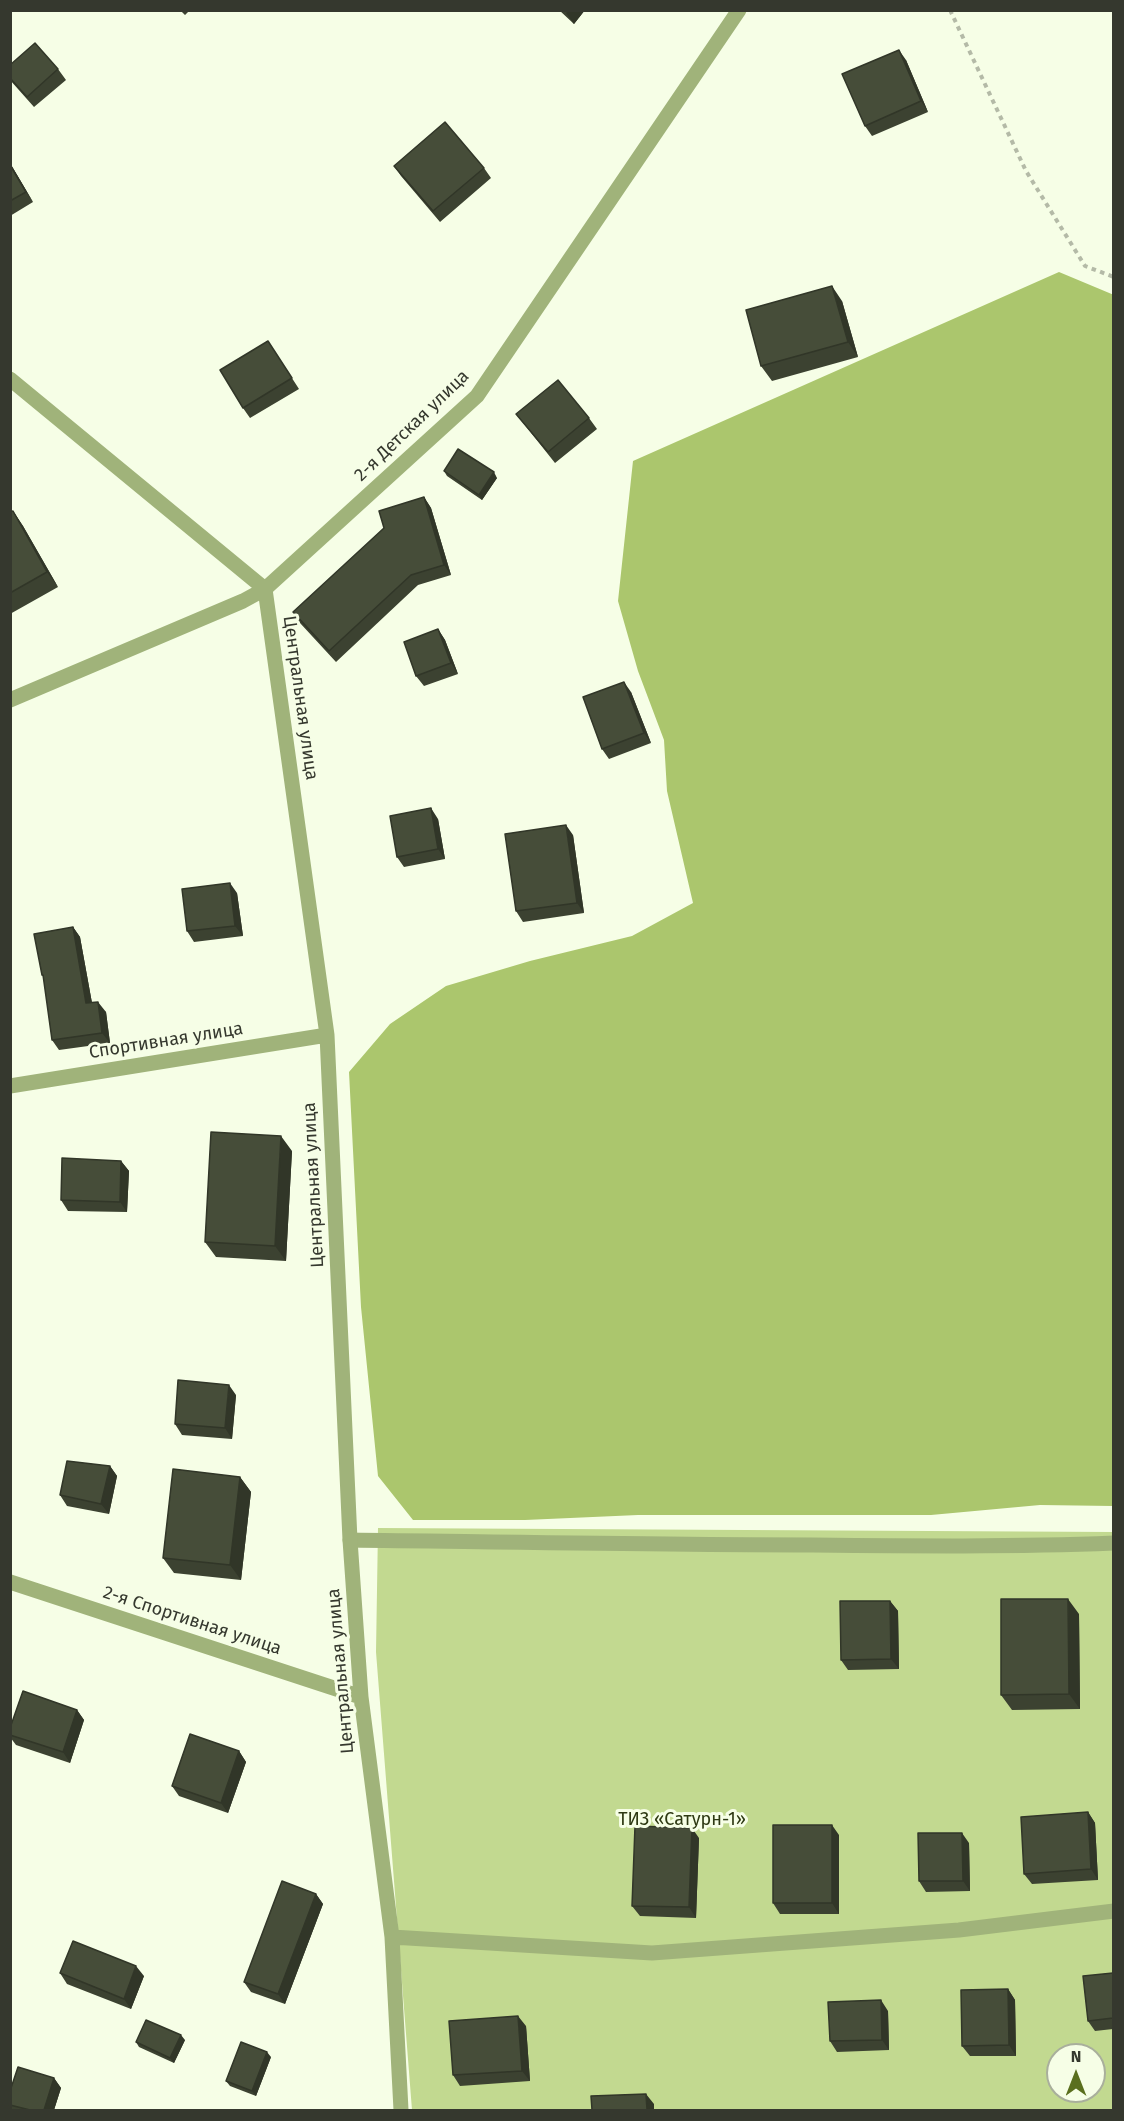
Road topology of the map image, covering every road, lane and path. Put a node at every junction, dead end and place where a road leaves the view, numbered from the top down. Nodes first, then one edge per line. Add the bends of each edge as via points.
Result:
1 (739, 10) edge
2 (950, 10) edge
3 (1113, 277) edge
4 (10, 379) edge
5 (265, 589) junction
6 (10, 700) edge
7 (327, 1035) junction
8 (10, 1086) edge
9 (350, 1540) junction
10 (1113, 1543) edge
11 (10, 1582) edge
12 (361, 1697) junction
13 (1113, 1911) edge
14 (392, 1937) junction
15 (401, 2110) edge

1 - 5 street, 2-я Детская улица via 477,396
2 - 3 path via 1026,171 1084,266
4 - 5 street
5 - 6 street, 2-я Детская улица
5 - 7 street, Центральная улица
7 - 8 street, Спортивная улица
7 - 9 street, Центральная улица
9 - 10 street via 889,1546
9 - 12 street, Центральная улица
11 - 12 street, 2-я Спортивная улица
12 - 14 street, Центральная улица
13 - 14 street via 959,1930 652,1953
14 - 15 street, Центральная улица

